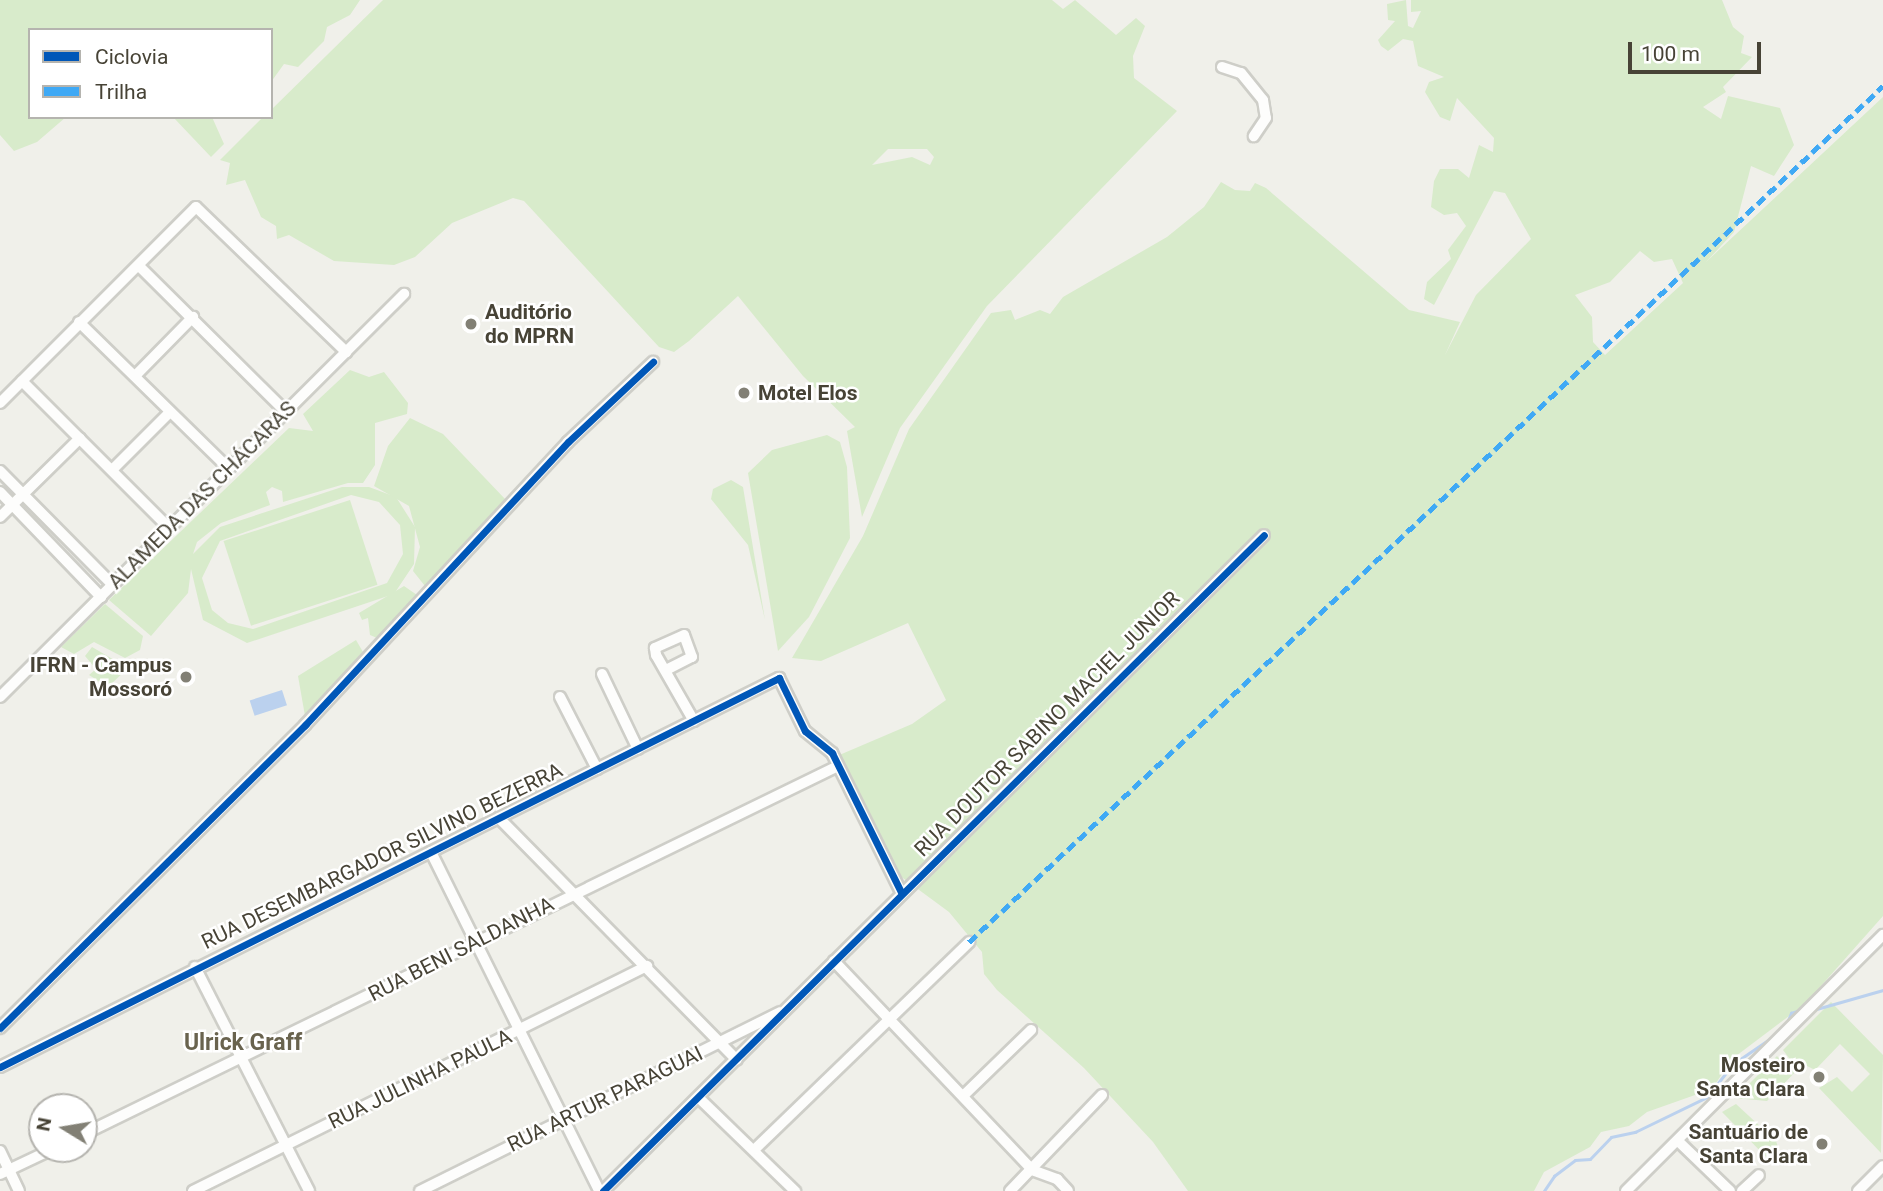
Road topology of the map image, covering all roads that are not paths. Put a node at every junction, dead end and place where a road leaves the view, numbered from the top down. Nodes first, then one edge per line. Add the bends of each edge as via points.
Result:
1 (1222, 67) dead end
2 (1254, 136) dead end
3 (139, 266) junction
4 (404, 294) dead end
5 (193, 317) junction
6 (79, 322) junction
7 (346, 352) junction
8 (653, 362) dead end
9 (135, 376) junction
10 (22, 381) junction
11 (0, 403) edge
12 (285, 411) junction
13 (170, 412) junction
14 (80, 438) junction
15 (228, 468) junction
16 (112, 470) junction
17 (0, 471) edge
18 (0, 492) edge
19 (23, 494) junction
20 (12, 505) junction
21 (0, 517) edge
22 (169, 528) junction
23 (1264, 534) dead end
24 (113, 584) junction
25 (101, 597) junction
26 (666, 670) dead end
27 (602, 674) dead end
28 (0, 697) edge
29 (560, 697) dead end
30 (694, 721) junction
31 (638, 749) junction
32 (838, 766) junction
33 (597, 769) junction
34 (499, 818) junction
35 (430, 852) junction
36 (576, 891) junction
37 (901, 892) junction
38 (1883, 934) edge
39 (475, 942) junction
40 (970, 942) dead end
41 (834, 961) junction
42 (648, 966) junction
43 (195, 968) junction
44 (789, 1007) junction
45 (891, 1021) junction
46 (0, 1028) edge
47 (1031, 1030) dead end
48 (519, 1031) junction
49 (719, 1042) junction
50 (242, 1057) junction
51 (737, 1060) junction
52 (0, 1067) edge
53 (1102, 1095) dead end
54 (963, 1096) junction
55 (699, 1098) junction
56 (564, 1120) junction
57 (98, 1127) edge
58 (1678, 1141) junction
59 (285, 1146) junction
60 (755, 1149) junction
61 (0, 1151) edge
62 (28, 1161) edge
63 (1883, 1166) edge
64 (1032, 1170) junction
65 (5, 1172) edge
66 (1759, 1175) dead end
67 (19, 1191) edge
68 (193, 1191) edge
69 (309, 1191) edge
70 (420, 1191) edge
71 (601, 1191) edge
72 (795, 1191) edge
73 (1010, 1191) edge
74 (1068, 1191) edge
75 (1626, 1191) edge
76 (1730, 1191) edge
77 (1742, 1191) edge
78 (1858, 1191) edge

1 - 2 street via 1241,74 1263,100 1266,118
3 - 5 street
3 - 6 street
3 - 7 street via 196,207
4 - 7 street, ALAMEDA DAS CHÁCARAS
5 - 9 street
5 - 12 street
6 - 9 street
6 - 10 street
7 - 12 street, ALAMEDA DAS CHÁCARAS
8 - 46 street via 568,442 305,725
9 - 13 street
10 - 11 street
10 - 14 street
12 - 15 street, ALAMEDA DAS CHÁCARAS
13 - 15 street
13 - 16 street
14 - 16 street
14 - 19 street
15 - 22 street, ALAMEDA DAS CHÁCARAS
16 - 22 street
17 - 19 street
18 - 20 street
19 - 20 street
19 - 24 street
20 - 21 street
20 - 25 street
22 - 24 street, ALAMEDA DAS CHÁCARAS
23 - 37 street, RUA DOUTOR SABINO MACIEL JUNIOR
24 - 25 street, ALAMEDA DAS CHÁCARAS
25 - 28 street, ALAMEDA DAS CHÁCARAS
26 - 30 street
27 - 31 street
29 - 33 street
30 - 31 street, RUA DESEMBARGADOR SILVINO BEZERRA
30 - 32 street, RUA DESEMBARGADOR SILVINO BEZERRA via 779,678 805,731
31 - 33 street, RUA DESEMBARGADOR SILVINO BEZERRA
32 - 36 street, RUA BENI SALDANHA
32 - 37 street
33 - 34 street, RUA DESEMBARGADOR SILVINO BEZERRA
34 - 35 street, RUA DESEMBARGADOR SILVINO BEZERRA
34 - 36 street
35 - 39 street
35 - 43 street, RUA DESEMBARGADOR SILVINO BEZERRA
36 - 39 street, RUA BENI SALDANHA
36 - 42 street
37 - 41 street, RUA DOUTOR SABINO MACIEL JUNIOR
38 - 58 street
39 - 48 street
39 - 50 street, RUA BENI SALDANHA
40 - 45 street
41 - 44 street, RUA DOUTOR SABINO MACIEL JUNIOR
41 - 45 street
42 - 48 street, RUA JULINHA PAULA
42 - 49 street
43 - 50 street
43 - 52 street, RUA DESEMBARGADOR SILVINO BEZERRA
44 - 49 street, RUA ARTUR PARAGUAI
44 - 51 street, RUA DOUTOR SABINO MACIEL JUNIOR
45 - 54 street
45 - 60 street
47 - 54 street
48 - 56 street
48 - 59 street, RUA JULINHA PAULA
49 - 51 street
49 - 56 street, RUA ARTUR PARAGUAI
50 - 57 street, RUA BENI SALDANHA
50 - 59 street
51 - 55 street, RUA DOUTOR SABINO MACIEL JUNIOR
53 - 64 street
54 - 64 street
55 - 60 street
55 - 71 street, RUA DOUTOR SABINO MACIEL JUNIOR
56 - 70 street, RUA ARTUR PARAGUAI
56 - 71 street
58 - 75 street
58 - 76 street
59 - 68 street, RUA JULINHA PAULA
59 - 69 street
60 - 72 street
61 - 65 street
62 - 65 street
63 - 78 street
64 - 73 street
64 - 74 street via 1057,1179
65 - 67 street
66 - 77 street

